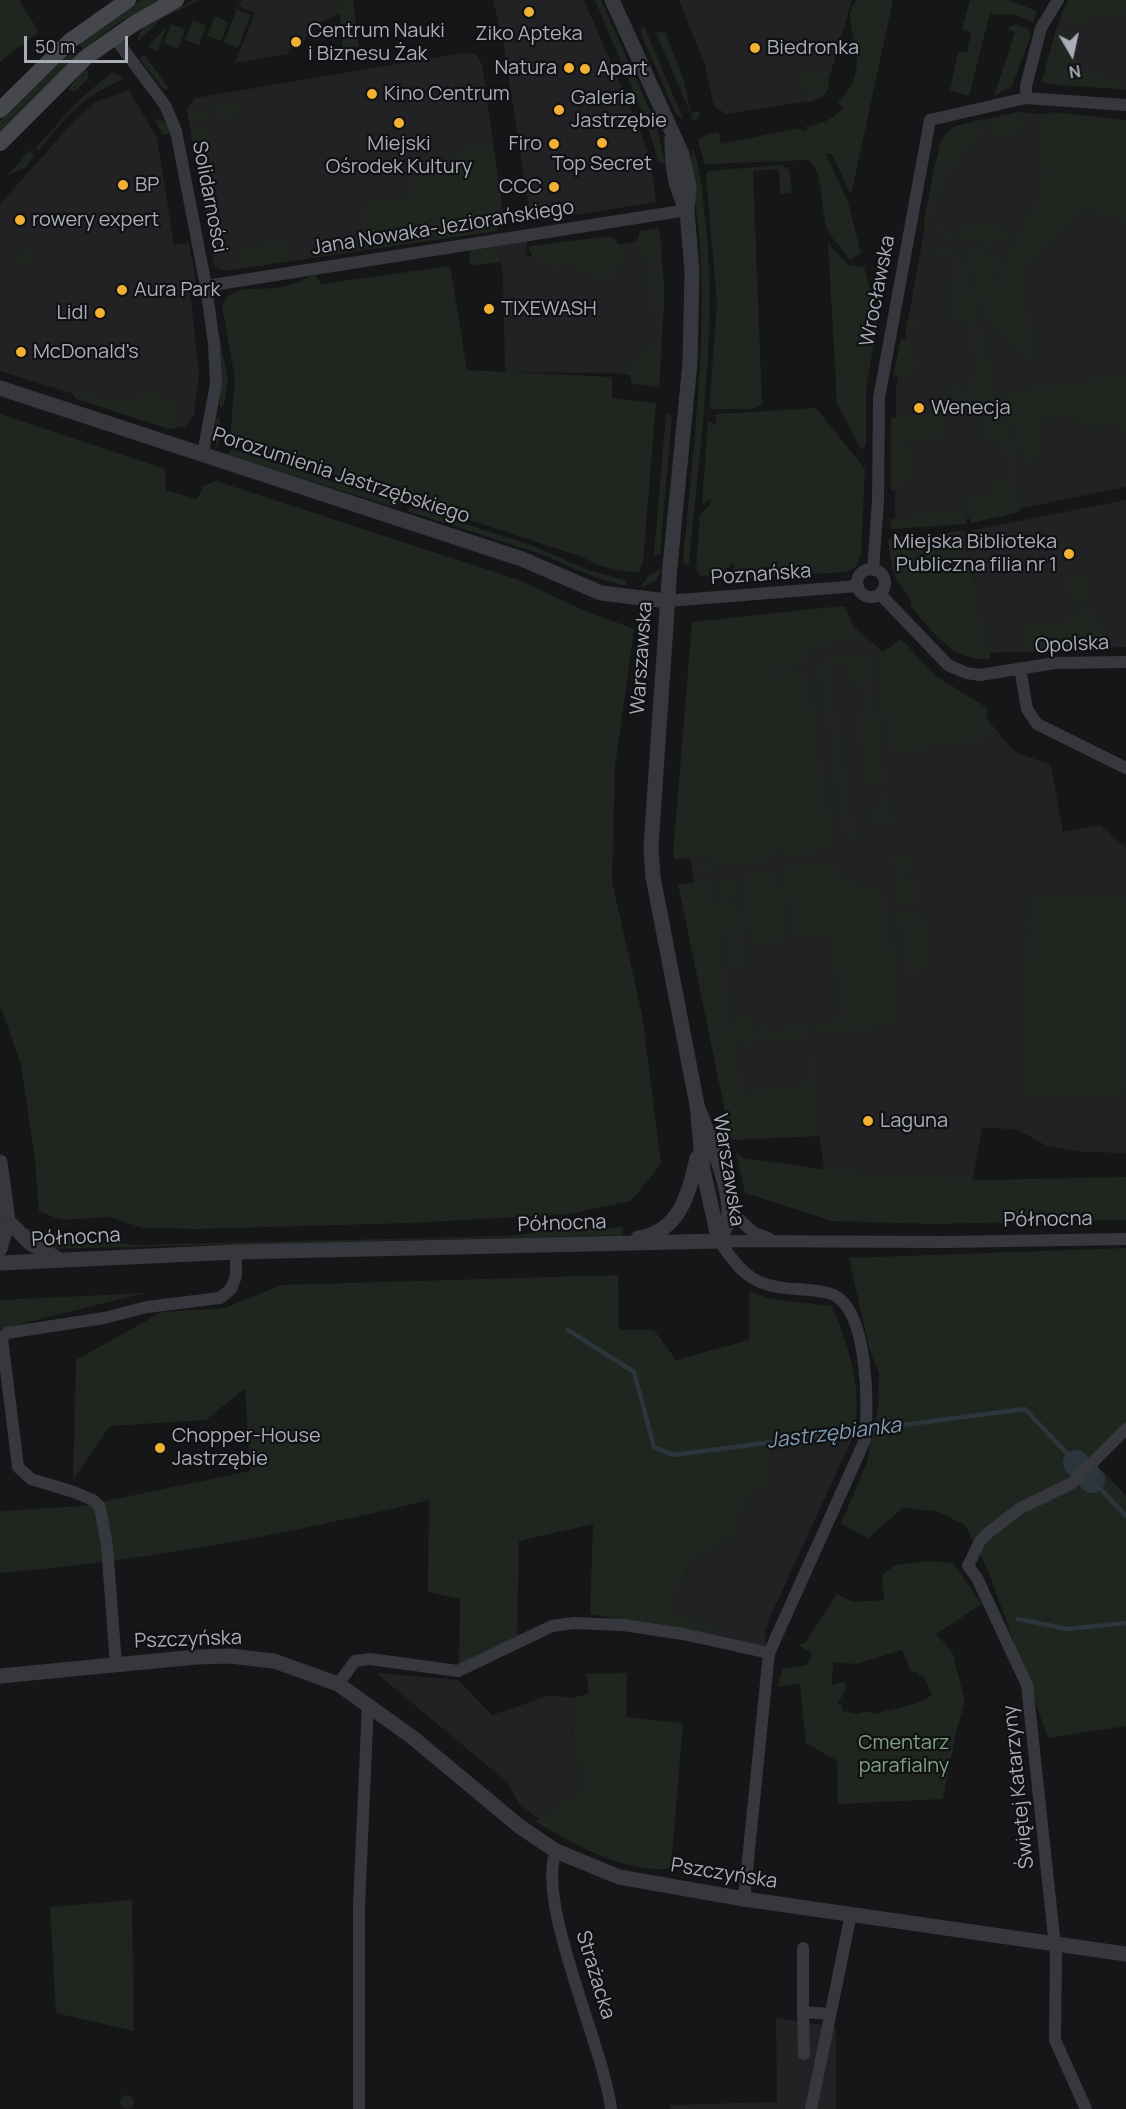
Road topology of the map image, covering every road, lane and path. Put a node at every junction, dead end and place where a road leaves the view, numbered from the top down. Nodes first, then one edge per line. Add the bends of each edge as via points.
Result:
1 (128, 0) edge
2 (176, 0) edge
3 (612, 0) edge
4 (1058, 0) edge
5 (114, 37) junction
6 (1026, 98) junction
7 (1126, 105) edge
8 (0, 110) edge
9 (0, 143) edge
10 (687, 210) junction
11 (206, 286) junction
12 (0, 388) edge
13 (203, 453) junction
14 (873, 570) junction
15 (858, 586) junction
16 (880, 594) junction
17 (667, 601) junction
18 (1126, 662) edge
19 (1020, 668) junction
20 (1126, 768) edge
21 (697, 1105) junction
22 (701, 1140) junction
23 (0, 1162) edge
24 (729, 1210) junction
25 (8, 1221) junction
26 (1126, 1239) edge
27 (719, 1241) junction
28 (778, 1242) junction
29 (608, 1243) junction
30 (0, 1249) edge
31 (236, 1252) junction
32 (58, 1259) junction
33 (0, 1263) edge
34 (1, 1339) edge
35 (1126, 1429) edge
36 (769, 1653) junction
37 (116, 1665) junction
38 (0, 1676) edge
39 (338, 1684) junction
40 (368, 1704) junction
41 (554, 1857) junction
42 (744, 1899) junction
43 (851, 1914) junction
44 (1055, 1944) junction
45 (803, 1948) dead end
46 (1126, 1954) edge
47 (803, 2012) junction
48 (830, 2014) junction
49 (804, 2054) dead end
50 (359, 2109) edge
51 (611, 2109) edge
52 (811, 2109) edge
53 (1086, 2109) edge

1 - 8 main road via 70,41
2 - 5 main road
3 - 10 street, Warszawska via 672,135 672,167
4 - 6 street via 1041,28
5 - 9 main road via 85,58
5 - 11 street, Solidarności via 165,105 176,131
6 - 7 street, Wrocławska
6 - 14 street, Wrocławska via 930,120 879,398
10 - 11 street, Jana Nowaka-Jeziorańskiego
10 - 17 street, Warszawska via 692,272 690,363
11 - 13 street, Solidarności via 216,384
12 - 13 street, Porozumienia Jastrzębskiego
13 - 17 street, Porozumienia Jastrzębskiego via 522,559 601,593
14 - 15 street via 862,573
14 - 16 street via 882,574 885,581
15 - 16 street via 866,596
15 - 17 street, Poznańska
16 - 19 street via 948,665 980,675
17 - 21 street, Warszawska via 651,847 653,877
18 - 19 street, Opolska via 1071,662
19 - 20 street via 1028,709 1037,724
21 - 22 street, Warszawska
21 - 24 street, Warszawska
22 - 27 street, Warszawska via 703,1170
22 - 29 street via 693,1184 673,1220 648,1236
23 - 25 street
24 - 27 street, Warszawska
24 - 28 street via 754,1233
25 - 30 street
25 - 32 street via 30,1243
26 - 28 street, Północna
27 - 28 street, Północna
27 - 29 street, Północna
27 - 36 street via 735,1263 759,1284 821,1291 840,1300 851,1318 867,1381 865,1434
29 - 31 street, Północna
31 - 32 street, Północna
31 - 34 street via 236,1276 231,1289 220,1298 7,1333
32 - 33 street, Północna
34 - 37 street via 18,1467 31,1479 74,1492 93,1500 100,1508 107,1546
35 - 44 street, Świętej Katarzyny via 1079,1476 1004,1520 980,1541 968,1566 1027,1685
36 - 39 street via 683,1634 574,1623 552,1626 458,1671 370,1659 355,1661
36 - 42 street
37 - 38 street, Pszczyńska
37 - 39 street, Pszczyńska via 230,1656 274,1661
39 - 40 street, Pszczyńska
40 - 41 street, Pszczyńska
40 - 50 street via 359,1906
41 - 42 street, Pszczyńska via 619,1877
41 - 51 street, Strażacka via 551,1880 563,1941 601,2057
42 - 43 street, Pszczyńska
43 - 44 street, Pszczyńska
43 - 48 street
44 - 46 street, Pszczyńska
44 - 53 street via 1055,2040
45 - 47 street
47 - 48 street
47 - 49 street
48 - 52 street

